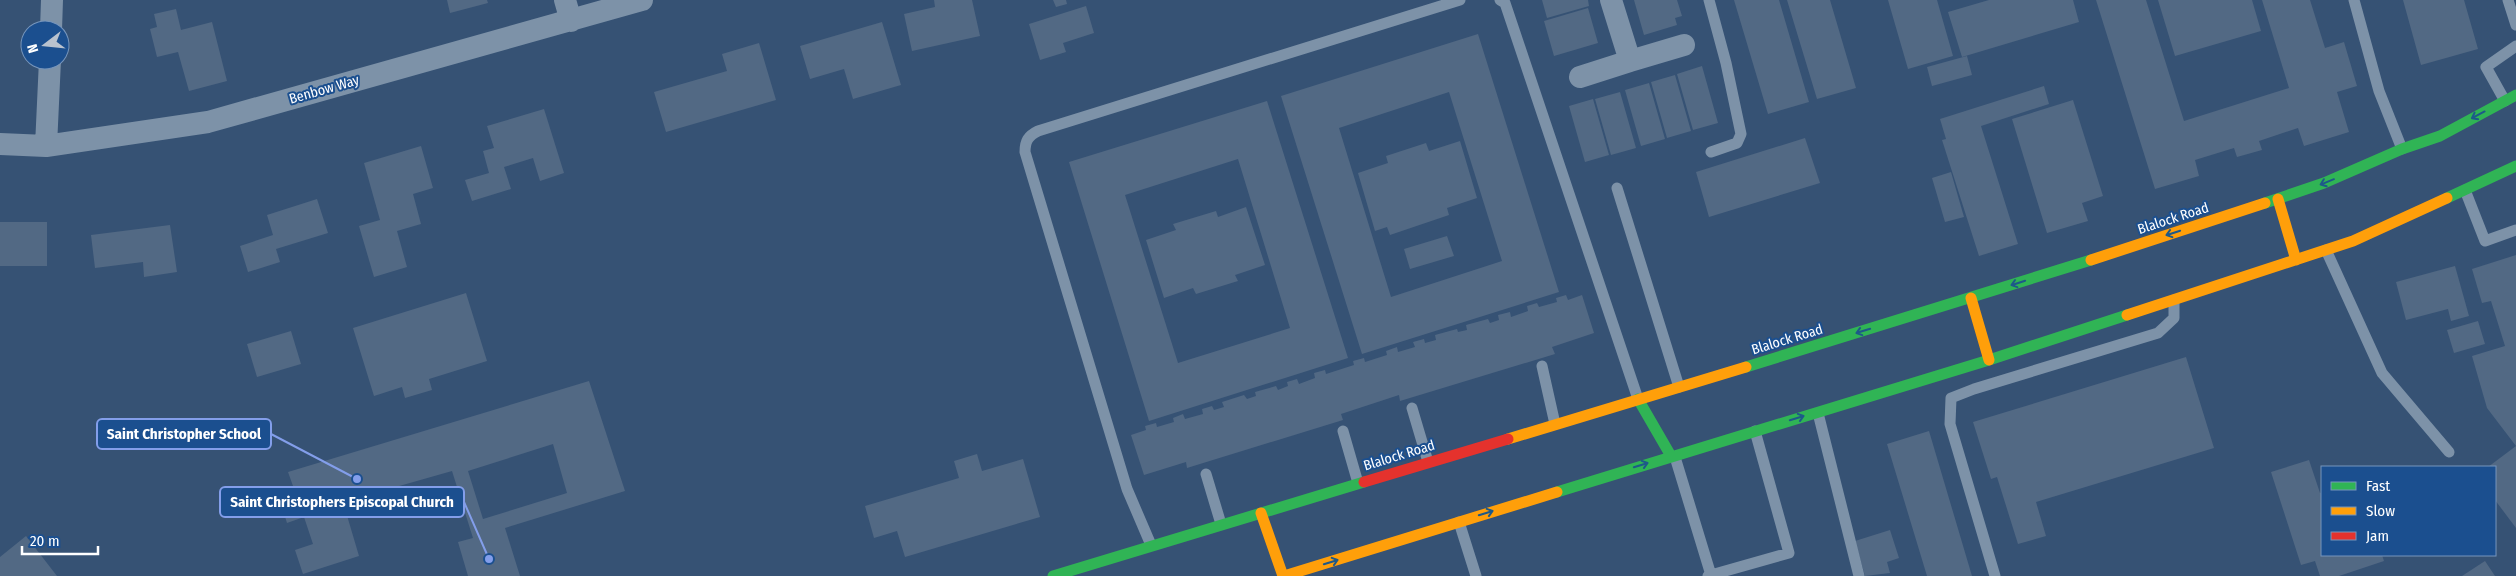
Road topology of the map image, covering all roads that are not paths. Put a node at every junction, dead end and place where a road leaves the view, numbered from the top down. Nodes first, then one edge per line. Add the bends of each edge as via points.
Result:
1 (52, 0) edge
2 (642, 0) edge
3 (1460, 0) edge
4 (1500, 0) edge
5 (1611, 0) edge
6 (1709, 0) edge
7 (2354, 0) edge
8 (2508, 0) edge
9 (568, 10) edge
10 (51, 20) edge
11 (2516, 25) edge
12 (1684, 45) dead end
13 (2516, 46) edge
14 (1630, 62) junction
15 (50, 70) edge
16 (1580, 77) dead end
17 (2516, 95) edge
18 (2505, 101) junction
19 (0, 144) edge
20 (46, 146) junction
21 (2402, 149) junction
22 (1710, 152) dead end
23 (2516, 166) edge
24 (1617, 188) dead end
25 (2465, 190) junction
26 (2278, 199) junction
27 (2516, 230) edge
28 (2326, 250) junction
29 (2296, 260) junction
30 (1971, 298) junction
31 (2174, 300) junction
32 (1989, 360) junction
33 (1542, 366) dead end
34 (1996, 382) junction
35 (1679, 387) junction
36 (1638, 399) junction
37 (1412, 408) dead end
38 (1817, 412) junction
39 (1555, 424) junction
40 (1755, 431) junction
41 (1343, 432) dead end
42 (2449, 452) dead end
43 (1672, 456) junction
44 (1428, 462) junction
45 (1206, 474) dead end
46 (1358, 483) junction
47 (1260, 513) junction
48 (1459, 522) junction
49 (1221, 524) junction
50 (1151, 545) junction
51 (1053, 576) edge
52 (1283, 576) edge
53 (1476, 576) edge
54 (1710, 576) edge
55 (1858, 576) edge
56 (1995, 576) edge

1 - 10 street
2 - 9 street, Benbow Way
3 - 50 lane via 1038,131 1025,142 1025,152 1127,490
4 - 36 lane via 1505,3
5 - 14 street
6 - 22 lane via 1741,134 1737,143
7 - 21 lane via 2378,91
8 - 11 lane
9 - 20 street, Benbow Way via 208,122
12 - 14 street
13 - 18 lane via 2486,67
14 - 16 street
15 - 20 street
17 - 18 main road, Blalock Road
18 -> 21 main road, Blalock Road via 2440,136
19 - 20 street, Benbow Way
21 -> 26 main road, Blalock Road
23 - 25 main road
24 - 35 lane
25 - 27 lane via 2485,241
25 - 28 main road via 2354,241
26 - 29 main road
26 -> 30 main road, Blalock Road
28 - 29 main road
28 - 42 lane via 2382,373
29 - 31 main road
30 - 32 main road
30 -> 35 main road, Blalock Road
31 - 32 main road
31 - 34 lane via 2174,318 2158,333
32 - 34 lane
32 - 38 main road
33 - 39 lane
34 - 56 lane via 1951,398 1950,424
35 - 36 main road, Blalock Road
36 - 39 main road, Blalock Road
36 - 43 main road
37 - 44 lane
40 -> 38 main road
38 - 55 lane
39 - 44 main road, Blalock Road
40 - 43 main road
40 - 54 lane via 1789,553
41 - 46 lane
48 -> 43 main road
43 - 54 lane
44 - 46 main road, Blalock Road
45 - 49 lane
46 - 47 main road, Blalock Road
47 - 49 main road, Blalock Road
47 - 52 main road
52 -> 48 main road
48 - 53 lane
49 - 50 main road, Blalock Road
50 - 51 main road, Blalock Road

